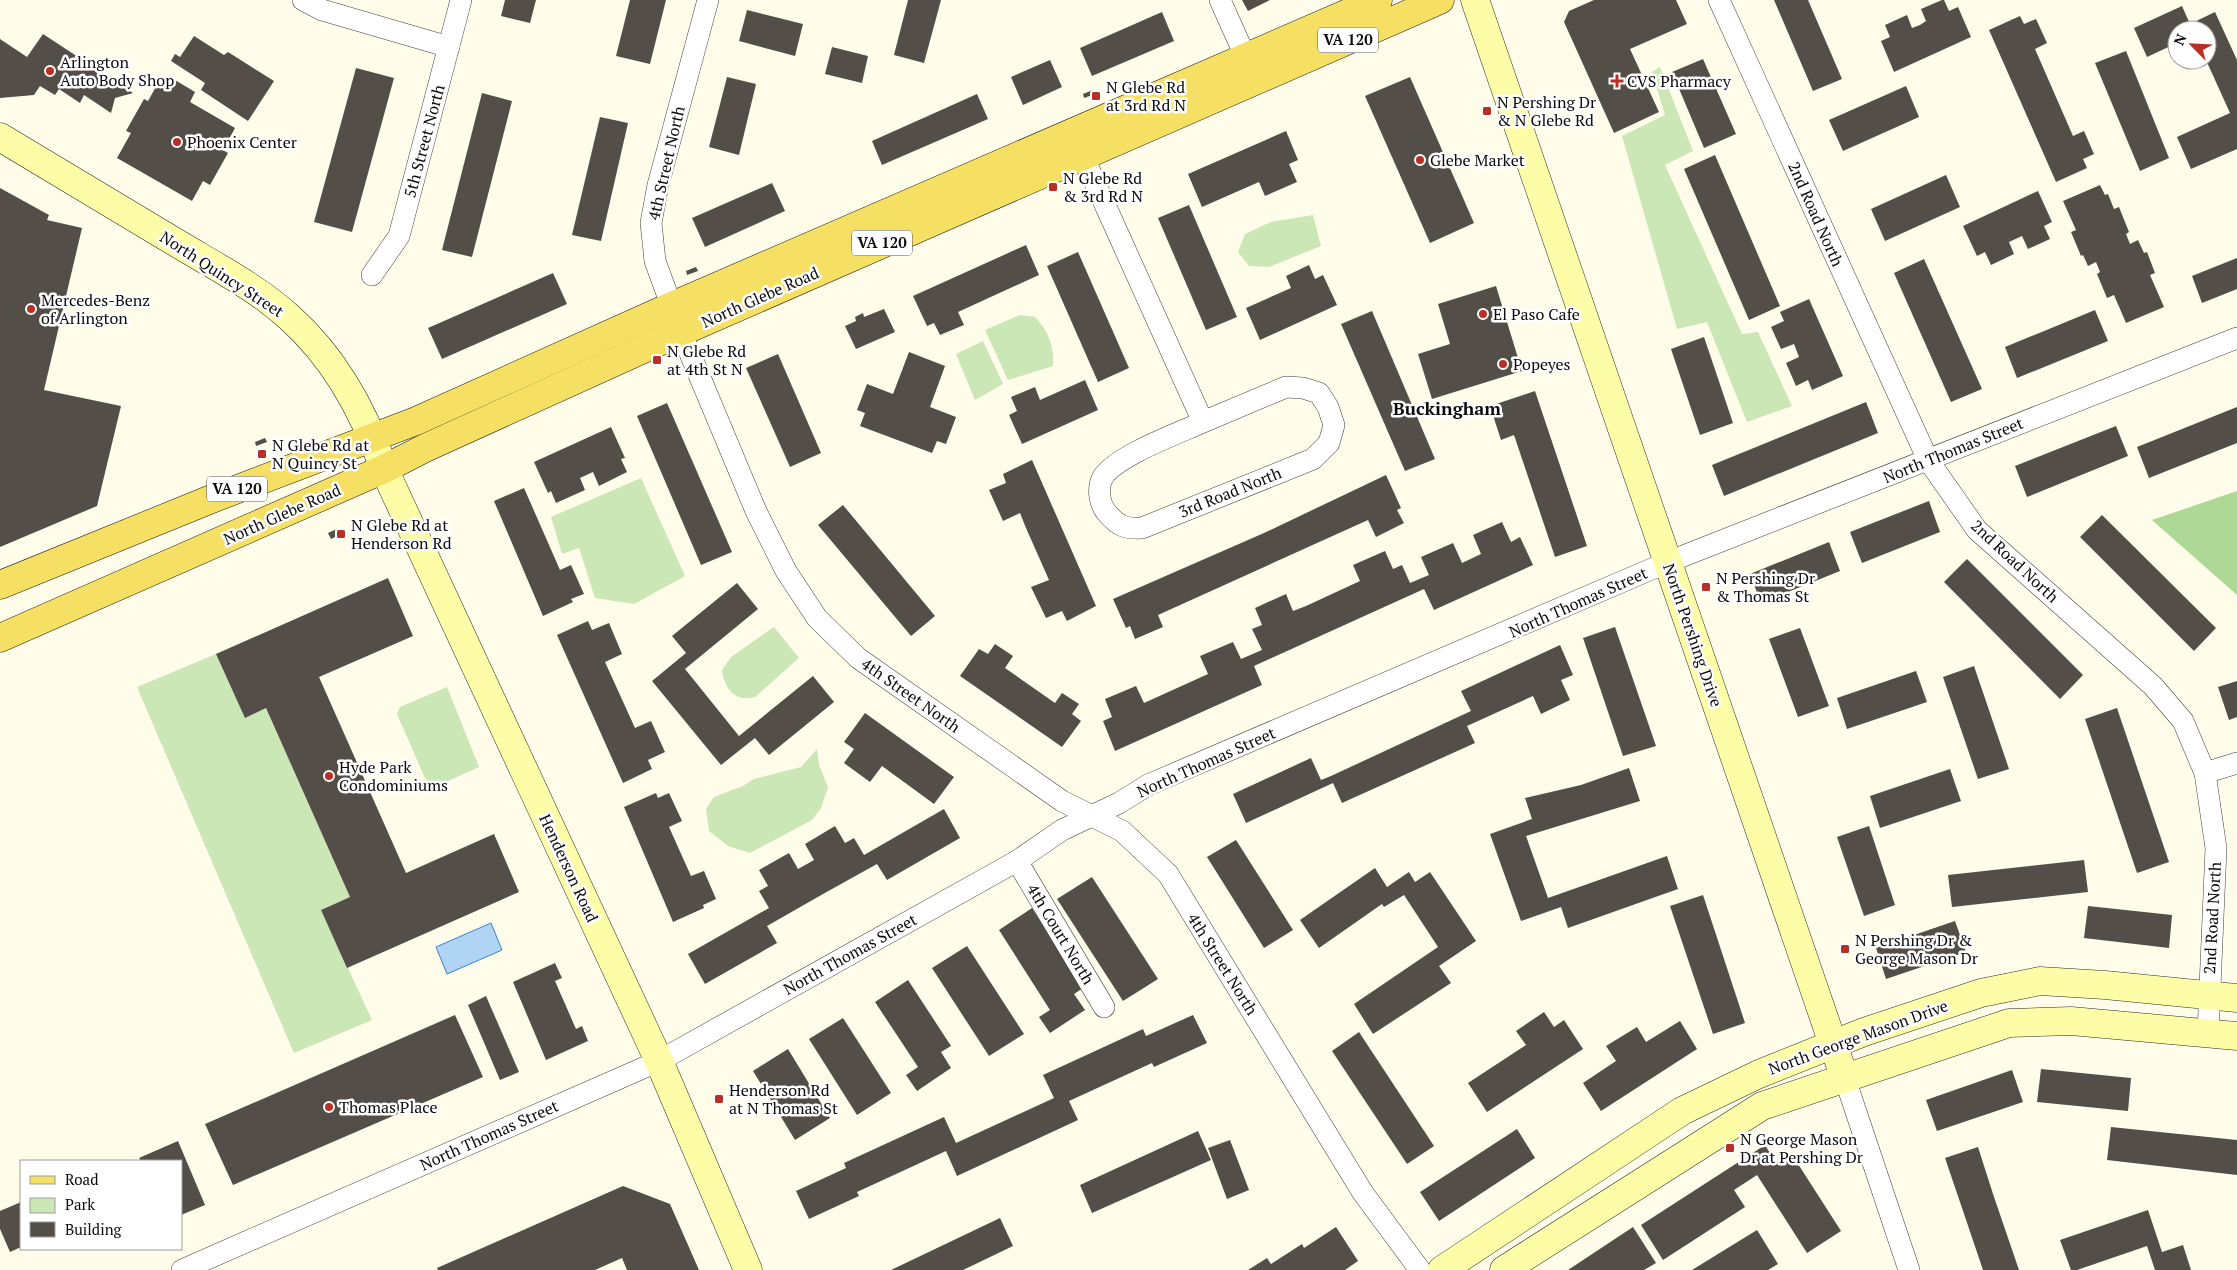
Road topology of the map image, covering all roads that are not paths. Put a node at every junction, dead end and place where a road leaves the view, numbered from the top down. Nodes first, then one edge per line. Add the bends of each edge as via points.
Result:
1 (304, 0) edge
2 (461, 0) edge
3 (708, 0) edge
4 (1220, 0) edge
5 (1378, 0) edge
6 (1440, 0) edge
7 (1475, 0) edge
8 (1719, 0) edge
9 (449, 47) junction
10 (1251, 69) junction
11 (0, 138) edge
12 (1078, 144) junction
13 (372, 275) dead end
14 (672, 306) junction
15 (682, 332) junction
16 (2237, 338) edge
17 (1203, 422) junction
18 (373, 437) junction
19 (1928, 460) junction
20 (384, 469) junction
21 (1668, 562) junction
22 (0, 585) edge
23 (0, 638) edge
24 (2237, 763) edge
25 (2205, 773) junction
26 (1092, 817) junction
27 (1017, 861) junction
28 (2209, 995) junction
29 (2237, 998) edge
30 (1104, 1006) dead end
31 (2208, 1033) junction
32 (2237, 1036) edge
33 (1834, 1042) junction
34 (659, 1061) junction
35 (1845, 1078) junction
36 (182, 1270) edge
37 (748, 1270) edge
38 (1420, 1270) edge
39 (1442, 1270) edge
40 (1504, 1270) edge
41 (1909, 1270) edge

1 - 9 street via 322,10
2 - 9 street, 5th Street North
3 - 14 street, 4th Street North via 658,185 651,223 655,262
4 - 10 street
5 - 10 main road, North Glebe Road / VA 120
6 - 10 main road, North Glebe Road / VA 120
7 - 21 main road, North Pershing Drive
8 - 19 street, 2nd Road North
9 - 13 street, 5th Street North via 399,236
10 - 12 main road, North Glebe Road / VA 120
11 - 18 main road, North Quincy Street via 204,260 289,316 344,381
12 - 14 main road, North Glebe Road / VA 120
12 - 15 main road, North Glebe Road / VA 120
12 - 17 street
14 - 15 street, 4th Street North
14 - 18 main road, North Glebe Road / VA 120
15 - 20 main road, North Glebe Road / VA 120
15 - 26 street, 4th Street North via 756,511 786,571 817,618 858,658 1062,801
16 - 19 street, North Thomas Street
17 - 17 street, 3rd Road North via 1286,387 1319,393 1334,425 1329,444 1312,459 1142,528 1126,529 1115,524 1103,508 1099,490 1103,477 1118,462
18 - 20 main road, North Quincy Street
18 - 22 main road, North Glebe Road / VA 120
19 - 21 street, North Thomas Street
19 - 25 street, 2nd Road North via 1977,530 2153,686 2183,721
20 - 23 main road, North Glebe Road / VA 120
20 - 34 main road, Henderson Road
21 - 26 street, North Thomas Street via 1148,785
21 - 33 main road, North Pershing Drive
24 - 25 street
25 - 28 street, 2nd Road North via 2216,848
26 - 27 street, North Thomas Street via 1062,830
26 - 38 street, 4th Street North via 1122,831 1168,874 1363,1193
27 - 30 street, 4th Court North
27 - 34 street, North Thomas Street
28 - 29 main road, North George Mason Drive
28 - 31 street, 2nd Road North
28 - 33 main road, North George Mason Drive via 2040,981 1981,993
31 - 32 main road, North George Mason Drive
31 - 35 main road, North George Mason Drive via 2071,1021 2009,1023
33 - 35 main road, North Pershing Drive
33 - 39 main road, North George Mason Drive via 1682,1111
34 - 36 street, North Thomas Street
34 - 37 main road, Henderson Road
35 - 40 main road, North George Mason Drive via 1762,1106
35 - 41 street, North Pershing Drive

